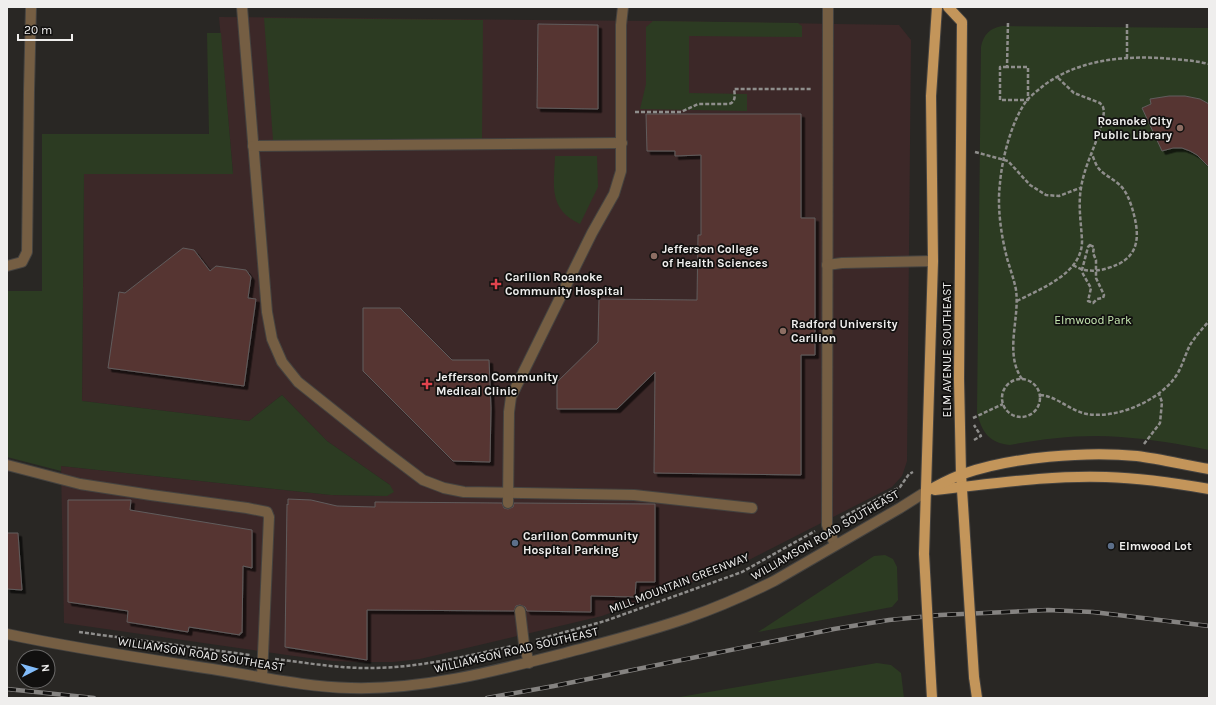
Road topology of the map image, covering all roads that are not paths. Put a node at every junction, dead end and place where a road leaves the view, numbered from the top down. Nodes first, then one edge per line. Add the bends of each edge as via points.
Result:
1 (31, 7) edge
2 (242, 7) edge
3 (623, 7) edge
4 (828, 7) edge
5 (937, 7) edge
6 (948, 7) edge
7 (622, 143) junction
8 (253, 146) junction
9 (933, 261) junction
10 (828, 265) junction
11 (7, 266) edge
12 (7, 465) edge
13 (1209, 469) edge
14 (961, 474) junction
15 (962, 487) junction
16 (1209, 489) edge
17 (927, 491) junction
18 (508, 498) junction
19 (752, 508) dead end
20 (835, 545) junction
21 (520, 611) dead end
22 (7, 634) edge
23 (529, 662) junction
24 (262, 677) junction
25 (932, 698) edge
26 (977, 698) edge

1 - 11 street via 27,252 22,262
2 - 8 street
3 - 7 street
4 - 10 street
5 - 9 main road, ELM AVENUE SOUTHEAST via 931,96
6 - 14 main road, ELM AVENUE SOUTHEAST via 962,22 959,379
7 - 8 street
7 - 18 street via 621,171 614,194 511,397
8 - 18 street via 267,312 272,339 282,362 298,382 423,480 444,488
9 - 10 street
9 - 17 main road, ELM AVENUE SOUTHEAST
10 - 20 street via 827,525
12 - 24 street via 80,484 267,512
13 - 14 main road, WILLIAMSON ROAD SOUTHEAST via 1136,456 1086,455 1022,461
14 - 15 main road, ELM AVENUE SOUTHEAST
14 - 17 main road, WILLIAMSON ROAD SOUTHEAST
15 - 16 main road, WILLIAMSON ROAD SOUTHEAST via 1039,479 1105,477 1143,479
15 - 17 main road, WILLIAMSON ROAD SOUTHEAST
15 - 26 main road, ELM AVENUE SOUTHEAST, bridge
17 - 20 street, WILLIAMSON ROAD SOUTHEAST
17 - 25 main road, ELM AVENUE SOUTHEAST, bridge via 924,554
18 - 19 street via 634,495
20 - 23 street, WILLIAMSON ROAD SOUTHEAST via 752,592 687,618
21 - 23 street
22 - 24 street, WILLIAMSON ROAD SOUTHEAST
23 - 24 street, WILLIAMSON ROAD SOUTHEAST via 462,678 395,687 351,688

